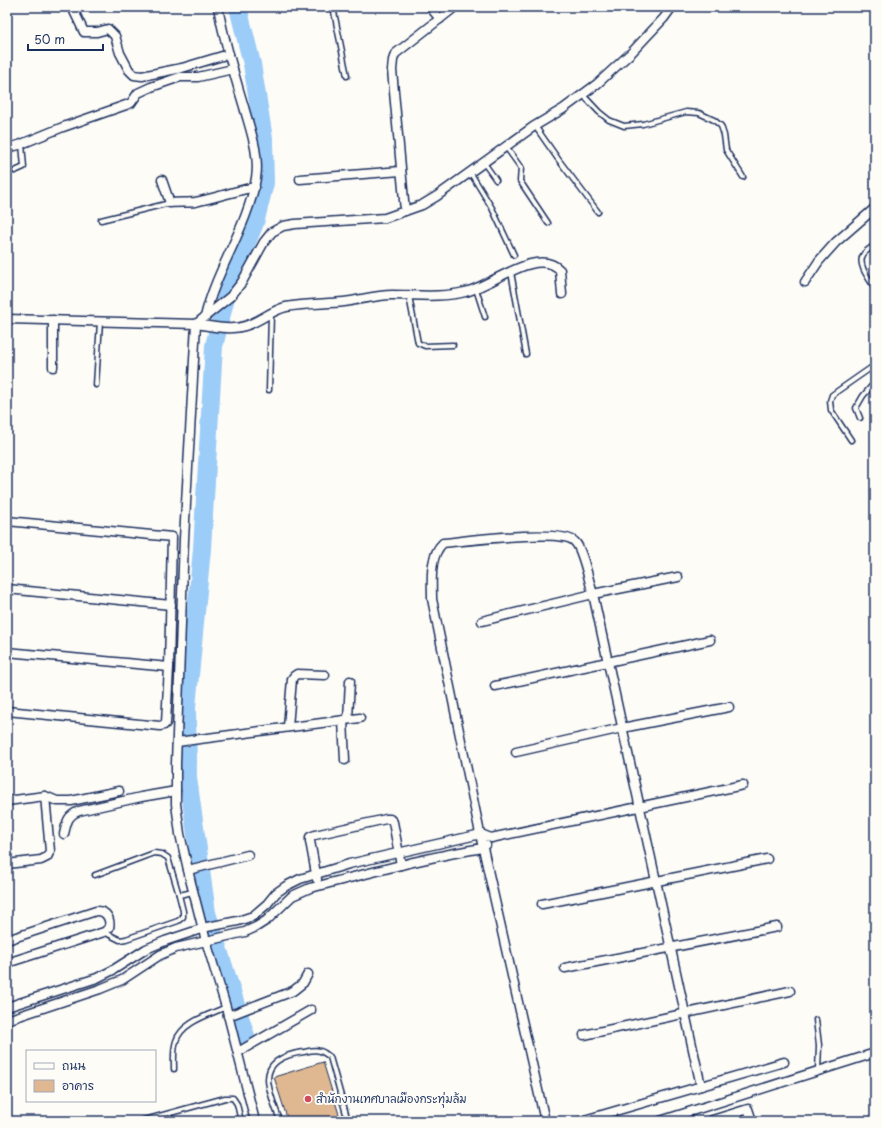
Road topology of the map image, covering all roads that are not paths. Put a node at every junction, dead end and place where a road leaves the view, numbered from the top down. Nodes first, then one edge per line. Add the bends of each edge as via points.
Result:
1 (72, 7) edge
2 (218, 7) edge
3 (333, 7) edge
4 (430, 7) edge
5 (454, 7) edge
6 (672, 7) edge
7 (440, 19) junction
8 (229, 54) junction
9 (233, 69) junction
10 (347, 76) dead end
11 (582, 95) junction
12 (535, 126) junction
13 (22, 144) junction
14 (506, 147) junction
15 (7, 148) edge
16 (484, 162) junction
17 (15, 171) dead end
18 (401, 171) junction
19 (470, 172) junction
20 (300, 178) dead end
21 (743, 178) dead end
22 (162, 180) dead end
23 (496, 180) dead end
24 (254, 187) junction
25 (170, 202) junction
26 (875, 208) edge
27 (405, 211) junction
28 (598, 212) dead end
29 (101, 220) dead end
30 (548, 222) dead end
31 (875, 245) edge
32 (514, 255) dead end
33 (510, 271) junction
34 (805, 282) dead end
35 (875, 288) edge
36 (476, 289) junction
37 (562, 294) dead end
38 (409, 296) junction
39 (209, 314) junction
40 (272, 314) junction
41 (485, 317) dead end
42 (7, 319) edge
43 (53, 320) junction
44 (100, 322) junction
45 (196, 324) junction
46 (453, 345) dead end
47 (526, 354) dead end
48 (875, 365) edge
49 (53, 367) dead end
50 (875, 382) edge
51 (96, 385) dead end
52 (269, 390) dead end
53 (860, 418) dead end
54 (851, 440) dead end
55 (7, 521) edge
56 (678, 577) dead end
57 (7, 589) edge
58 (593, 594) junction
59 (171, 605) junction
60 (482, 620) dead end
61 (710, 640) dead end
62 (7, 652) edge
63 (607, 662) junction
64 (169, 667) junction
65 (325, 675) dead end
66 (350, 680) dead end
67 (494, 686) dead end
68 (729, 707) dead end
69 (7, 712) edge
70 (360, 718) dead end
71 (346, 720) junction
72 (288, 727) junction
73 (622, 728) junction
74 (179, 742) junction
75 (516, 752) dead end
76 (345, 760) dead end
77 (743, 785) dead end
78 (176, 791) junction
79 (119, 792) dead end
80 (45, 796) junction
81 (7, 801) edge
82 (639, 807) junction
83 (64, 834) dead end
84 (480, 834) junction
85 (491, 838) junction
86 (483, 848) junction
87 (399, 853) junction
88 (248, 854) dead end
89 (767, 859) dead end
90 (7, 864) edge
91 (401, 866) junction
92 (188, 870) junction
93 (316, 874) junction
94 (94, 875) dead end
95 (655, 881) junction
96 (319, 886) junction
97 (194, 892) junction
98 (179, 895) junction
99 (542, 904) dead end
100 (777, 927) dead end
101 (205, 928) junction
102 (104, 932) junction
103 (7, 940) edge
104 (208, 941) junction
105 (670, 948) junction
106 (7, 963) edge
107 (565, 968) dead end
108 (308, 974) dead end
109 (790, 992) dead end
110 (7, 1007) edge
111 (226, 1007) junction
112 (311, 1010) dead end
113 (232, 1015) junction
114 (685, 1015) junction
115 (7, 1020) edge
116 (816, 1020) dead end
117 (584, 1035) dead end
118 (238, 1052) junction
119 (875, 1053) edge
120 (784, 1062) dead end
121 (174, 1069) dead end
122 (818, 1071) junction
123 (700, 1086) junction
124 (736, 1113) junction
125 (141, 1121) edge
126 (242, 1121) edge
127 (255, 1121) edge
128 (280, 1121) edge
129 (348, 1121) edge
130 (545, 1121) edge
131 (582, 1121) edge
132 (660, 1121) edge
133 (709, 1121) edge
134 (739, 1121) edge
135 (752, 1121) edge

1 - 8 street via 84,32 108,29 115,36 120,52 134,75 142,76 182,68
2 - 8 street
3 - 10 lane
4 - 7 street
5 - 7 street
6 - 11 street via 632,52
7 - 18 street via 395,54 393,60
8 - 9 street
9 - 13 street via 198,77 180,77 151,87 138,92 131,103
9 - 24 street via 258,163
11 - 12 street
11 - 21 lane via 609,120 624,126 643,124 686,112 699,113 714,120 721,126 726,150
12 - 14 street
12 - 28 lane
13 - 15 street
13 - 17 lane via 24,167
14 - 16 street
14 - 30 lane via 521,168 520,181
16 - 19 street
16 - 23 lane
18 - 20 street
18 - 27 street
19 - 27 street via 422,205
19 - 32 lane via 492,208
22 - 25 street
24 - 25 street via 206,200
24 - 39 street via 237,239 208,305
25 - 29 lane
26 - 34 street via 836,242
27 - 39 street via 385,218 283,226 272,232 264,242 242,282 231,296
31 - 35 lane via 862,256 862,260 863,269
33 - 36 street
33 - 37 street via 537,262 553,265 561,273
33 - 47 lane
36 - 38 street via 451,295
36 - 41 lane
38 - 40 street via 391,295 285,307
38 - 46 lane via 418,343 425,346
39 - 45 street
40 - 45 street via 234,328
40 - 52 lane
42 - 43 street
43 - 44 street
43 - 49 street
44 - 45 street
44 - 51 lane
45 - 74 street via 184,539
48 - 54 lane via 832,395 831,410
50 - 53 lane via 856,408
55 - 59 street via 172,537
56 - 58 street
57 - 59 street
58 - 60 street
58 - 63 street
58 - 84 street via 582,557 576,542 571,539 556,536 523,536 443,543 438,547 433,564 432,599
59 - 64 street
61 - 63 street
62 - 64 street
63 - 67 street
63 - 73 street
64 - 69 street via 164,725
65 - 72 street via 294,676
66 - 71 street
68 - 73 street
70 - 71 street
71 - 72 street
71 - 76 street
72 - 74 street
73 - 75 street
73 - 82 street
74 - 78 street
77 - 82 street
78 - 83 street via 71,814
78 - 92 street via 180,834
79 - 80 street via 71,801 57,801
80 - 81 street
80 - 90 street via 50,851 47,857
82 - 85 street
82 - 95 street
84 - 85 street
84 - 86 street
84 - 87 street
85 - 86 street
86 - 91 street
86 - 130 street
87 - 91 street
87 - 93 street
87 - 93 street via 394,822 390,819 315,834 310,837 310,841
88 - 92 street
89 - 95 street
91 - 96 street
92 - 97 street
93 - 96 street
93 - 101 street via 286,886 253,916
94 - 98 lane via 154,853 162,854 168,858
95 - 99 street
95 - 105 street
96 - 104 street via 292,896 256,927
97 - 98 lane
97 - 101 street
98 - 102 lane via 183,917 178,921 120,940
100 - 105 street
101 - 104 street
101 - 110 street via 146,949 97,978
102 - 103 street via 109,928 110,922 101,910
102 - 106 street
104 - 111 street
104 - 115 street via 176,948 160,955 122,980
105 - 107 street
105 - 114 street
108 - 113 street via 304,982 293,991
109 - 114 street
111 - 113 street
111 - 121 lane via 188,1026 180,1033 176,1042
112 - 118 street
113 - 118 street
114 - 117 street
114 - 123 street
116 - 122 lane via 819,1045
118 - 127 street
119 - 122 street
120 - 123 street
122 - 132 street
123 - 131 street
124 - 133 street
124 - 134 street
124 - 135 street via 748,1109
125 - 126 lane via 225,1098 233,1098
128 - 129 lane via 269,1086 270,1072 282,1057 314,1050 325,1053 330,1058

